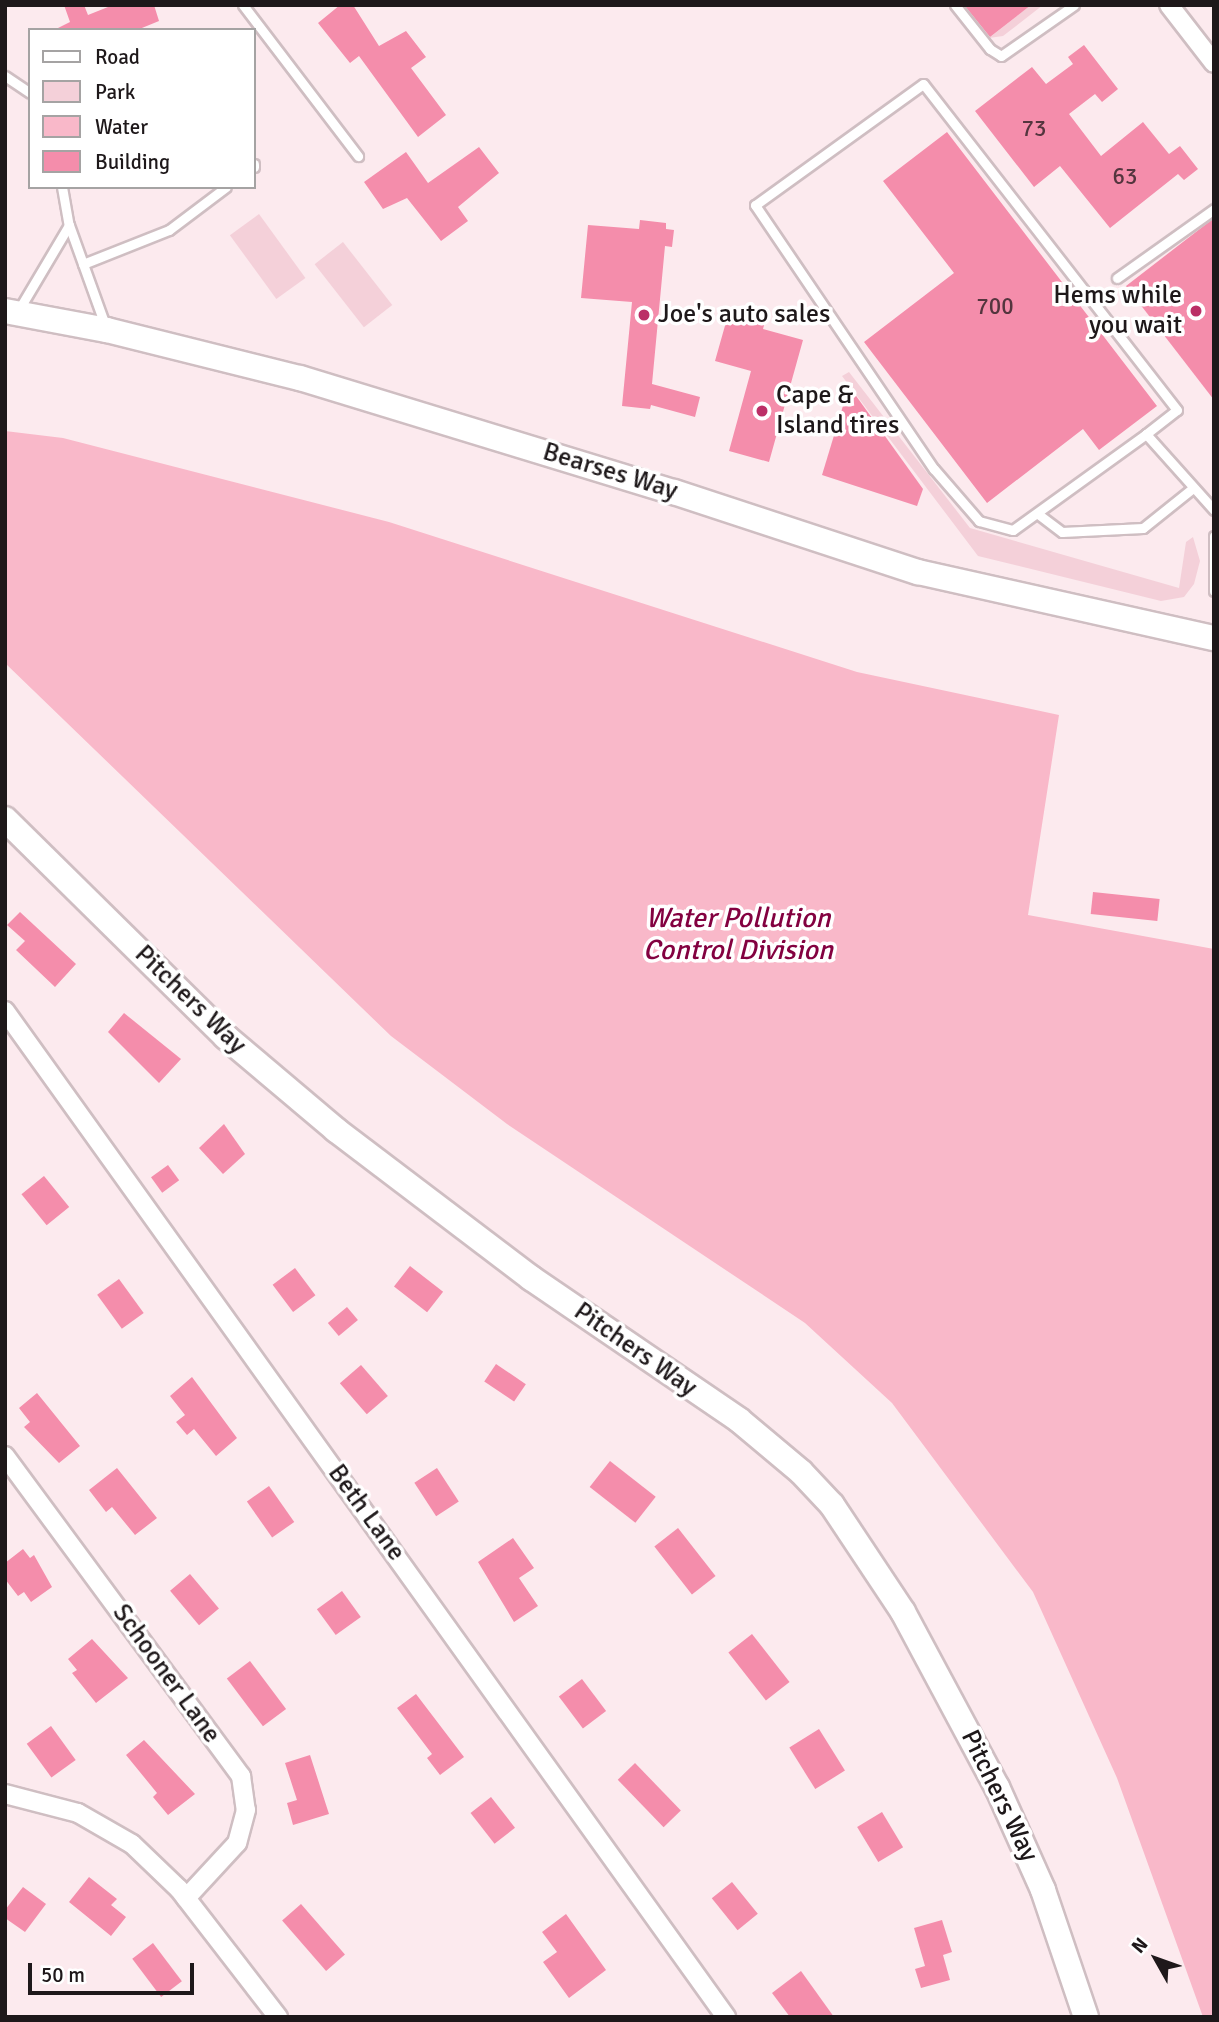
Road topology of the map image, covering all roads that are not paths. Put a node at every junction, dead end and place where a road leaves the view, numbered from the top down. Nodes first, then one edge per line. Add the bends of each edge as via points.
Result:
1 (243, 5) edge
2 (955, 5) edge
3 (1074, 5) edge
4 (1169, 5) edge
5 (1214, 64) edge
6 (5, 76) edge
7 (28, 92) edge
8 (358, 156) dead end
9 (61, 189) edge
10 (223, 189) edge
11 (1214, 209) edge
12 (69, 225) junction
13 (83, 264) junction
14 (1117, 278) dead end
15 (11, 312) edge
16 (107, 330) junction
17 (1146, 434) junction
18 (1193, 488) junction
19 (1214, 510) edge
20 (1038, 514) junction
21 (1214, 536) edge
22 (1214, 591) edge
23 (1214, 638) edge
24 (5, 819) edge
25 (5, 1011) edge
26 (5, 1456) edge
27 (5, 1794) edge
28 (186, 1898) junction
29 (278, 2017) edge
30 (726, 2017) edge
31 (1086, 2017) edge

1 - 8 lane
2 - 3 lane via 990,50 1002,56
4 - 5 street
6 - 7 lane
9 - 12 lane
10 - 13 lane via 169,230
11 - 14 lane
12 - 13 lane
12 - 15 lane
13 - 16 lane
15 - 16 main road, Bearses Way
16 - 23 main road, Bearses Way via 411,411 918,572
17 - 18 lane
17 - 20 lane
17 - 20 lane via 1177,410 923,84 755,205 934,469 979,520 1013,530
18 - 19 lane
18 - 20 lane via 1143,528 1062,532
21 - 22 lane
24 - 31 main road, Pitchers Way via 226,1037 336,1130 531,1278 739,1420 832,1505 902,1612 998,1787 1043,1890
25 - 30 street, Beth Lane
26 - 28 street, Schooner Lane via 241,1776 246,1810 237,1843
27 - 28 street via 57,1805 110,1830 154,1863
28 - 29 street

